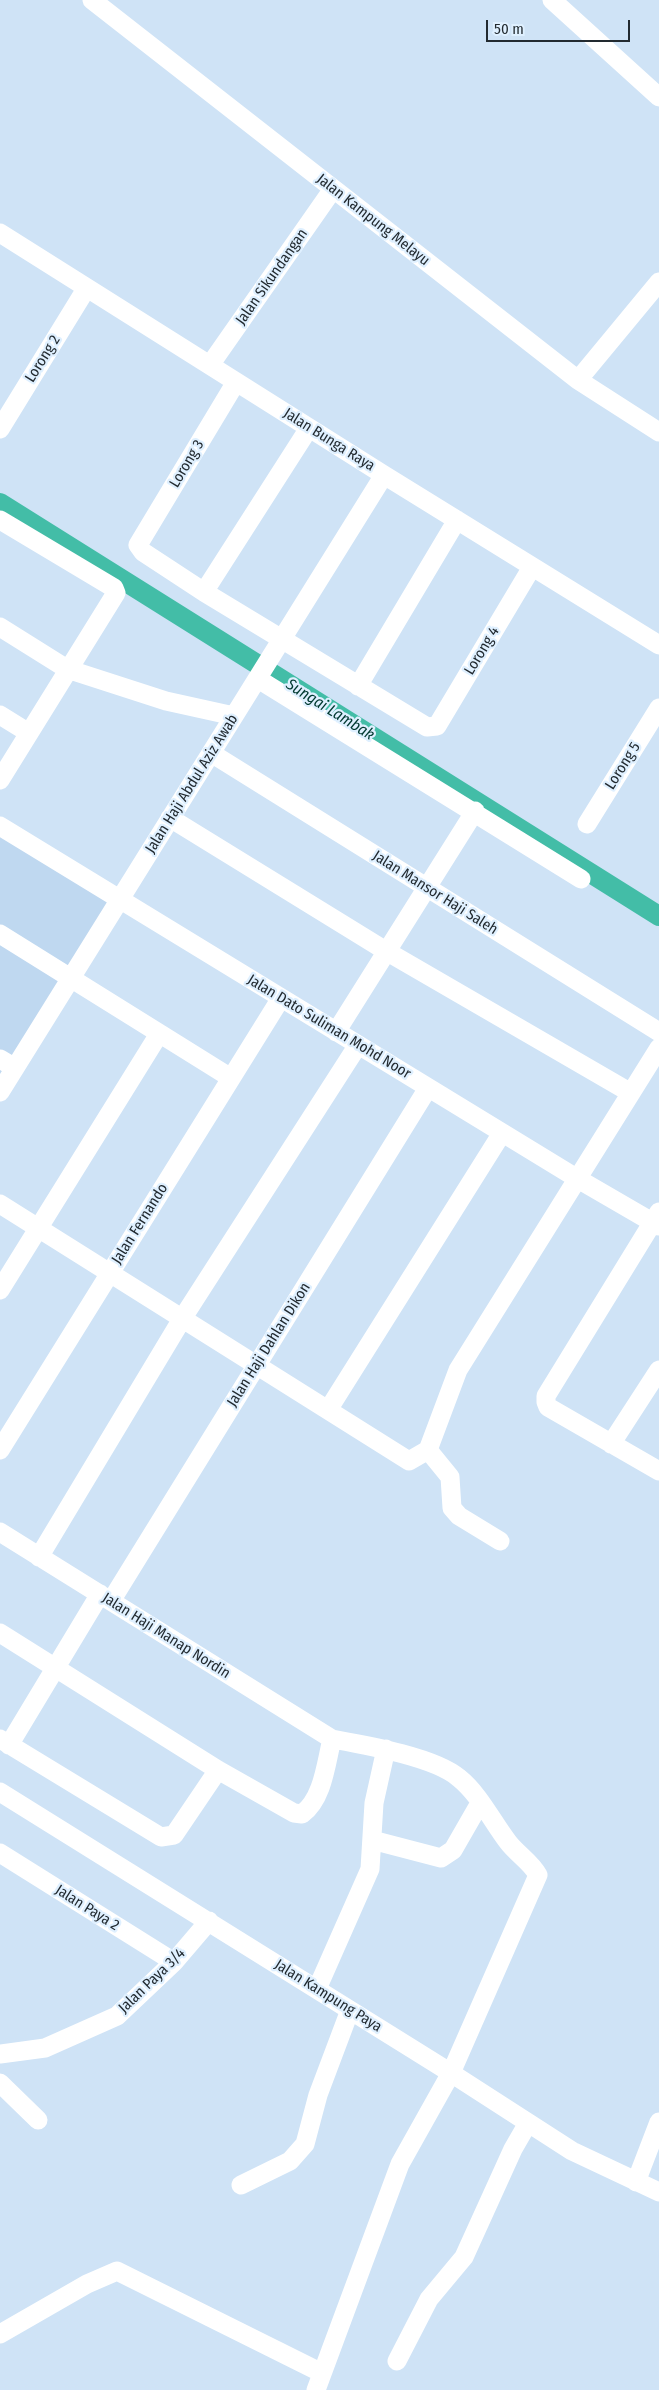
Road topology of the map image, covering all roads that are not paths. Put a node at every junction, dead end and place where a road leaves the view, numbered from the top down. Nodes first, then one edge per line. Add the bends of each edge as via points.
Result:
1 (552, 0) edge
2 (102, 3) edge
3 (658, 93) edge
4 (333, 189) junction
5 (0, 233) edge
6 (659, 282) edge
7 (86, 289) junction
8 (210, 365) junction
9 (578, 380) junction
10 (236, 382) junction
11 (309, 428) junction
12 (0, 429) edge
13 (659, 432) edge
14 (384, 475) junction
15 (0, 520) edge
16 (458, 520) junction
17 (532, 567) junction
18 (204, 592) junction
19 (0, 627) edge
20 (282, 639) junction
21 (659, 645) edge
22 (67, 669) junction
23 (263, 670) junction
24 (358, 686) junction
25 (659, 708) edge
26 (0, 715) edge
27 (234, 716) junction
28 (29, 733) junction
29 (210, 753) junction
30 (0, 780) edge
31 (475, 811) junction
32 (170, 818) junction
33 (587, 824) dead end
34 (0, 826) edge
35 (581, 879) dead end
36 (426, 887) junction
37 (119, 900) junction
38 (0, 934) edge
39 (386, 951) junction
40 (70, 978) junction
41 (281, 998) junction
42 (336, 1032) junction
43 (659, 1032) edge
44 (159, 1034) junction
45 (358, 1045) junction
46 (659, 1048) edge
47 (7, 1063) edge
48 (231, 1078) junction
49 (428, 1088) junction
50 (0, 1092) edge
51 (631, 1093) junction
52 (502, 1133) junction
53 (578, 1179) junction
54 (0, 1204) edge
55 (657, 1220) edge
56 (38, 1228) junction
57 (109, 1273) junction
58 (0, 1290) edge
59 (182, 1319) junction
60 (257, 1365) junction
61 (659, 1370) edge
62 (328, 1410) junction
63 (611, 1444) junction
64 (0, 1450) edge
65 (428, 1450) junction
66 (659, 1472) edge
67 (0, 1532) edge
68 (500, 1541) dead end
69 (39, 1557) junction
70 (105, 1598) junction
71 (0, 1633) edge
72 (55, 1668) junction
73 (332, 1739) junction
74 (5, 1742) edge
75 (386, 1749) junction
76 (218, 1770) junction
77 (0, 1792) edge
78 (480, 1803) junction
79 (372, 1840) junction
80 (0, 1853) edge
81 (209, 1921) junction
82 (174, 1962) junction
83 (317, 1989) junction
84 (350, 2010) junction
85 (0, 2054) edge
86 (451, 2073) junction
87 (0, 2083) edge
88 (38, 2120) dead end
89 (528, 2122) junction
90 (659, 2122) edge
91 (636, 2182) junction
92 (241, 2185) dead end
93 (659, 2192) edge
94 (0, 2334) edge
95 (397, 2361) dead end
96 (319, 2382) edge

1 - 3 street
2 - 4 street, Jalan Kampung Melayu
4 - 8 street, Jalan Sikundangan
4 - 9 street, Jalan Kampung Melayu
5 - 7 street, Jalan Bunga Raya
6 - 9 street
7 - 8 street, Jalan Bunga Raya
7 - 12 street, Lorong 2
8 - 10 street, Jalan Bunga Raya
9 - 13 street, Jalan Kampung Melayu
10 - 11 street, Jalan Bunga Raya
10 - 18 street, Lorong 3 via 138,545 143,552
11 - 14 street, Jalan Bunga Raya
11 - 18 street
14 - 16 street, Jalan Bunga Raya
14 - 20 street, Jalan Haji Abdul Aziz Awab
15 - 22 street via 116,590
16 - 17 street, Jalan Bunga Raya
16 - 24 street
17 - 21 street, Jalan Bunga Raya
17 - 24 street, Lorong 4 via 437,726 426,727
18 - 20 street
19 - 22 street
20 - 23 street, Jalan Haji Abdul Aziz Awab
20 - 24 street
22 - 27 street via 166,701
22 - 28 street
23 - 27 street, Jalan Haji Abdul Aziz Awab
23 - 31 street
25 - 33 street, Lorong 5
26 - 28 street
27 - 29 street, Jalan Haji Abdul Aziz Awab
28 - 30 street
29 - 32 street, Jalan Haji Abdul Aziz Awab
29 - 36 street, Jalan Mansor Haji Saleh
31 - 35 street
31 - 36 street
32 - 37 street, Jalan Haji Abdul Aziz Awab
32 - 39 street
34 - 37 street, Jalan Dato Suliman Mohd Noor
36 - 39 street
36 - 43 street, Jalan Mansor Haji Saleh
37 - 40 street, Jalan Haji Abdul Aziz Awab
37 - 41 street, Jalan Dato Suliman Mohd Noor
38 - 40 street
39 - 42 street
39 - 51 street
40 - 44 street
40 - 47 street, Jalan Haji Abdul Aziz Awab
41 - 42 street, Jalan Dato Suliman Mohd Noor
41 - 48 street, Jalan Fernando
42 - 45 street, Jalan Dato Suliman Mohd Noor
44 - 48 street
44 - 56 street
45 - 49 street, Jalan Dato Suliman Mohd Noor
45 - 59 street
46 - 51 street
47 - 50 street, Jalan Haji Abdul Aziz Awab
48 - 57 street, Jalan Fernando
49 - 52 street, Jalan Dato Suliman Mohd Noor
49 - 60 street, Jalan Haji Dahlan Dikon
51 - 53 street
52 - 53 street, Jalan Dato Suliman Mohd Noor
52 - 62 street
53 - 55 street, Jalan Dato Suliman Mohd Noor
53 - 65 street via 458,1370
54 - 56 street
55 - 63 street via 546,1396 548,1407
56 - 57 street
56 - 58 street
57 - 59 street
57 - 64 street, Jalan Fernando
59 - 60 street
59 - 69 street
60 - 62 street
60 - 70 street, Jalan Haji Dahlan Dikon
61 - 63 street
62 - 65 street via 409,1461
63 - 66 street
65 - 68 street via 450,1477 452,1508 459,1516
67 - 69 street, Jalan Haji Manap Nordin
69 - 70 street, Jalan Haji Manap Nordin
70 - 72 street, Jalan Haji Dahlan Dikon
70 - 73 street, Jalan Haji Manap Nordin
71 - 72 street
72 - 74 street, Jalan Haji Dahlan Dikon
72 - 76 street
73 - 75 street
73 - 76 street via 317,1797 302,1814 294,1814
74 - 76 street via 161,1837 174,1835
75 - 78 street via 458,1776
75 - 79 street via 374,1803
77 - 81 street, Jalan Kampung Paya
78 - 79 street via 452,1850 441,1858
78 - 86 street via 516,1853 538,1875
79 - 83 street via 370,1869
80 - 82 street, Jalan Paya 2
81 - 82 street, Jalan Paya 3/4
81 - 83 street, Jalan Kampung Paya
82 - 85 street, Jalan Paya 3/4 via 117,2016 45,2048
83 - 84 street, Jalan Kampung Paya
84 - 86 street, Jalan Kampung Paya
84 - 92 street via 318,2095 305,2144 290,2161
86 - 89 street, Jalan Kampung Paya
86 - 96 street via 400,2164
87 - 88 street
89 - 91 street, Jalan Kampung Paya via 572,2151
89 - 95 street via 464,2257 429,2298
90 - 91 street
91 - 93 street, Jalan Kampung Paya
94 - 96 street via 87,2284 117,2271

